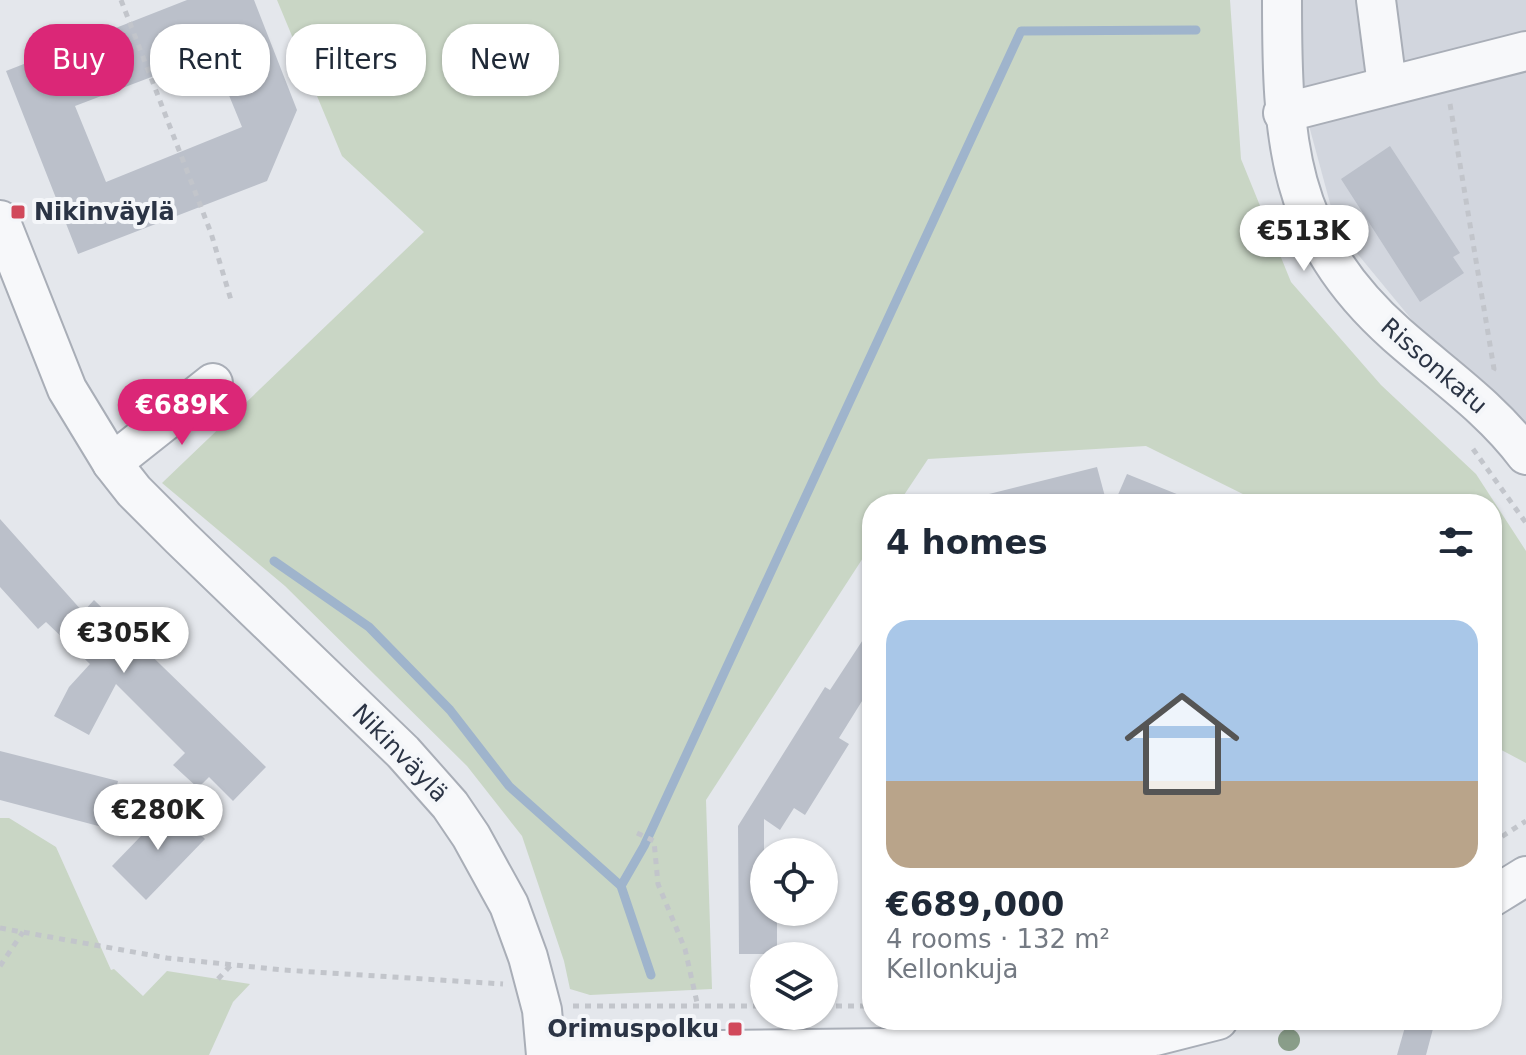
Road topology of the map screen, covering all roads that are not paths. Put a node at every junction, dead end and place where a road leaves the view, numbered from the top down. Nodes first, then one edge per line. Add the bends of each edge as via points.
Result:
1 (1282, 0) edge
2 (1376, 0) edge
3 (1526, 51) edge
4 (1387, 85) junction
5 (1283, 113) junction
6 (0, 220) edge
7 (213, 383) dead end
8 (1526, 455) edge
9 (112, 463) junction
10 (1526, 876) edge
11 (1502, 891) edge
12 (1179, 1030) edge
13 (546, 1054) edge

1 - 5 street, Rissonkatu
2 - 4 street
3 - 4 street
4 - 5 street
5 - 8 street, Rissonkatu via 1298,187 1342,277 1396,334 1498,422
6 - 9 street, Nikinväylä via 67,389
7 - 9 street
9 - 13 street, Nikinväylä via 134,491 403,752 450,805 509,905 542,1010
10 - 11 street
12 - 13 street via 1069,1046

